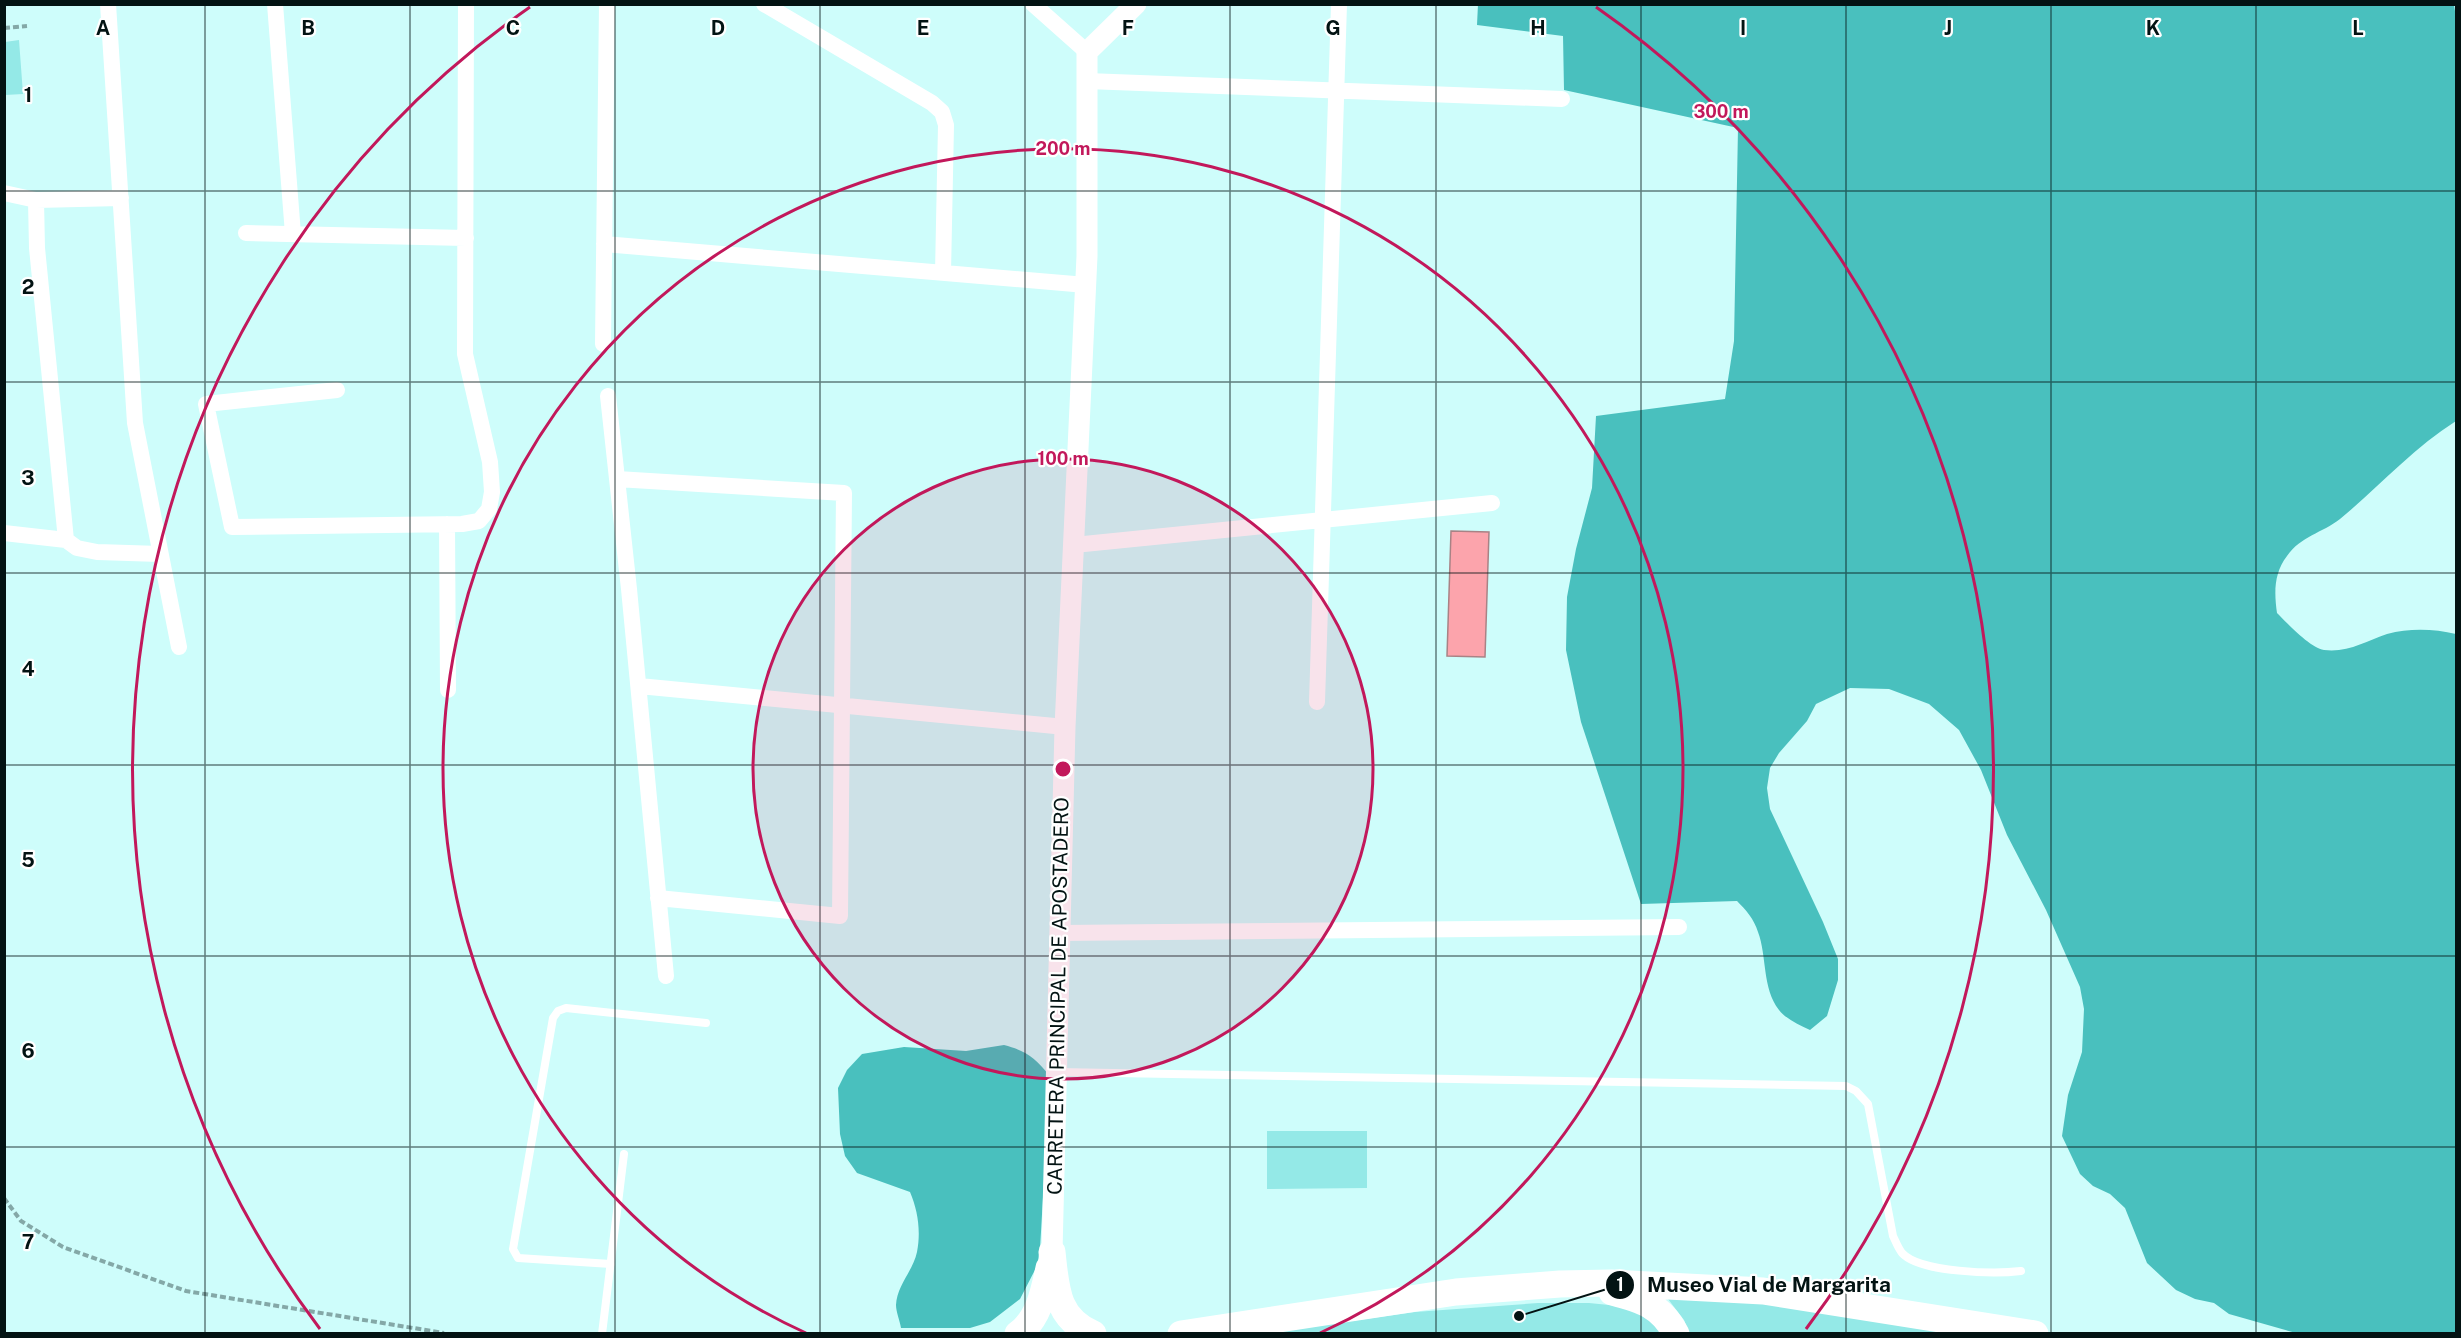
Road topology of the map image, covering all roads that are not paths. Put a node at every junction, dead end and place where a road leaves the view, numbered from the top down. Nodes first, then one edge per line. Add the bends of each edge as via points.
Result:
1 (108, 4) edge
2 (275, 4) edge
3 (466, 4) edge
4 (607, 4) edge
5 (764, 4) edge
6 (1033, 4) edge
7 (1136, 4) edge
8 (1340, 4) edge
9 (1087, 52) junction
10 (1087, 81) junction
11 (1337, 90) junction
12 (1562, 99) dead end
13 (4, 193) edge
14 (121, 198) junction
15 (36, 200) junction
16 (246, 233) dead end
17 (293, 234) junction
18 (466, 238) junction
19 (604, 244) junction
20 (943, 273) junction
21 (1086, 285) junction
22 (603, 344) dead end
23 (337, 390) dead end
24 (608, 396) dead end
25 (617, 479) junction
26 (1492, 503) dead end
27 (1323, 520) junction
28 (447, 524) junction
29 (4, 533) edge
30 (66, 540) junction
31 (1074, 545) junction
32 (160, 554) junction
33 (179, 647) dead end
34 (639, 686) junction
35 (448, 690) dead end
36 (1317, 702) dead end
37 (842, 706) junction
38 (1065, 727) junction
39 (658, 898) junction
40 (1679, 927) dead end
41 (1059, 933) junction
42 (666, 976) dead end
43 (705, 1023) dead end
44 (1056, 1072) junction
45 (624, 1154) dead end
46 (1052, 1252) junction
47 (611, 1264) junction
48 (2021, 1270) dead end
49 (1560, 1284) junction
50 (602, 1334) edge
51 (1018, 1334) edge
52 (1093, 1334) edge
53 (1181, 1334) edge
54 (1676, 1334) edge
55 (2035, 1334) edge

1 - 14 street
2 - 17 street
3 - 18 street
4 - 19 street
5 - 20 street via 932,102 942,112 946,125
6 - 9 street
7 - 9 street
8 - 11 street
9 - 10 street, CARRETERA PRINCIPAL DE APOSTADERO
10 - 11 street
10 - 21 street, CARRETERA PRINCIPAL DE APOSTADERO
11 - 12 street
11 - 27 street
13 - 15 street
14 - 15 street
14 - 32 street via 135,423
15 - 30 street via 37,248
16 - 17 street
17 - 18 street
18 - 28 street via 465,354 490,462 492,492 489,509 479,522
19 - 20 street
19 - 22 street
20 - 21 street
21 - 31 street, CARRETERA PRINCIPAL DE APOSTADERO
23 - 28 street via 206,404 232,527
24 - 25 street
25 - 34 street
25 - 37 street via 844,493
26 - 27 street
27 - 31 street
27 - 36 street
28 - 35 street
29 - 30 street
30 - 32 street via 77,548 97,552
31 - 38 street, CARRETERA PRINCIPAL DE APOSTADERO
32 - 33 street
34 - 37 street
34 - 39 street
37 - 38 street
37 - 39 street via 840,916
38 - 41 street, CARRETERA PRINCIPAL DE APOSTADERO
39 - 42 street
40 - 41 street
41 - 44 street, CARRETERA PRINCIPAL DE APOSTADERO
43 - 47 lane via 566,1008 553,1018 513,1249 518,1258
44 - 46 street, CARRETERA PRINCIPAL DE APOSTADERO
44 - 48 lane via 1846,1086 1868,1104 1893,1236 1903,1254 1916,1262 1953,1270
45 - 47 lane
46 - 51 main road via 1044,1296
46 - 52 main road via 1056,1290 1065,1313
47 - 50 lane
49 - 53 main road via 1456,1292
49 - 54 main road via 1635,1298 1668,1318
49 - 55 main road via 1763,1291

